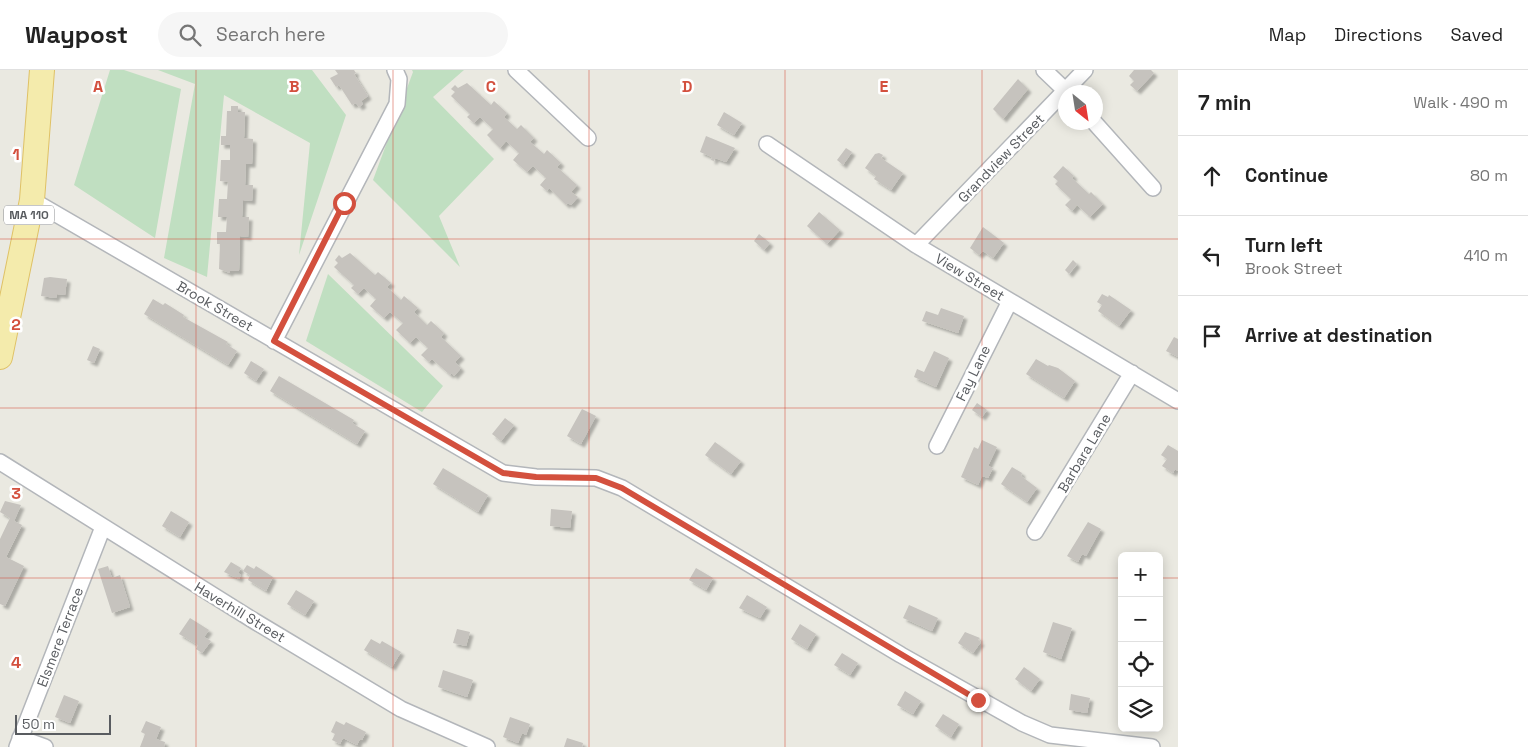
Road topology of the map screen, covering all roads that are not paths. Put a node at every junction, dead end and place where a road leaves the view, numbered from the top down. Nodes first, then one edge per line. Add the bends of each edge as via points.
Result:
1 (42, 70) edge
2 (395, 70) edge
3 (516, 70) edge
4 (1044, 70) edge
5 (1085, 70) edge
6 (1060, 85) edge
7 (1071, 85) edge
8 (1058, 99) edge
9 (1101, 130) edge
10 (588, 138) dead end
11 (767, 144) dead end
12 (1153, 188) dead end
13 (32, 200) junction
14 (916, 246) junction
15 (1010, 301) junction
16 (274, 341) junction
17 (0, 357) edge
18 (1132, 373) junction
19 (1178, 401) edge
20 (937, 446) dead end
21 (0, 462) edge
22 (103, 527) junction
23 (1035, 532) dead end
24 (18, 743) edge
25 (44, 747) edge
26 (487, 747) edge
27 (1152, 747) edge

1 - 13 main road, MA 110
2 - 16 street via 399,79 397,104
3 - 10 street
4 - 6 street
5 - 7 street, Grandview Street
8 - 14 street, Grandview Street
9 - 12 street
11 - 14 street, View Street
13 - 16 street, Brook Street
13 - 17 main road, MA 110
14 - 15 street, View Street
15 - 18 street, View Street
15 - 20 street, Fay Lane
16 - 27 street, Brook Street via 503,473 596,478 636,494 842,620 1022,723 1057,736
18 - 19 street, View Street
18 - 23 street, Barbara Lane
21 - 22 street, Haverhill Street
22 - 24 street, Elsmere Terrace
22 - 26 street, Haverhill Street via 401,709
24 - 25 street

